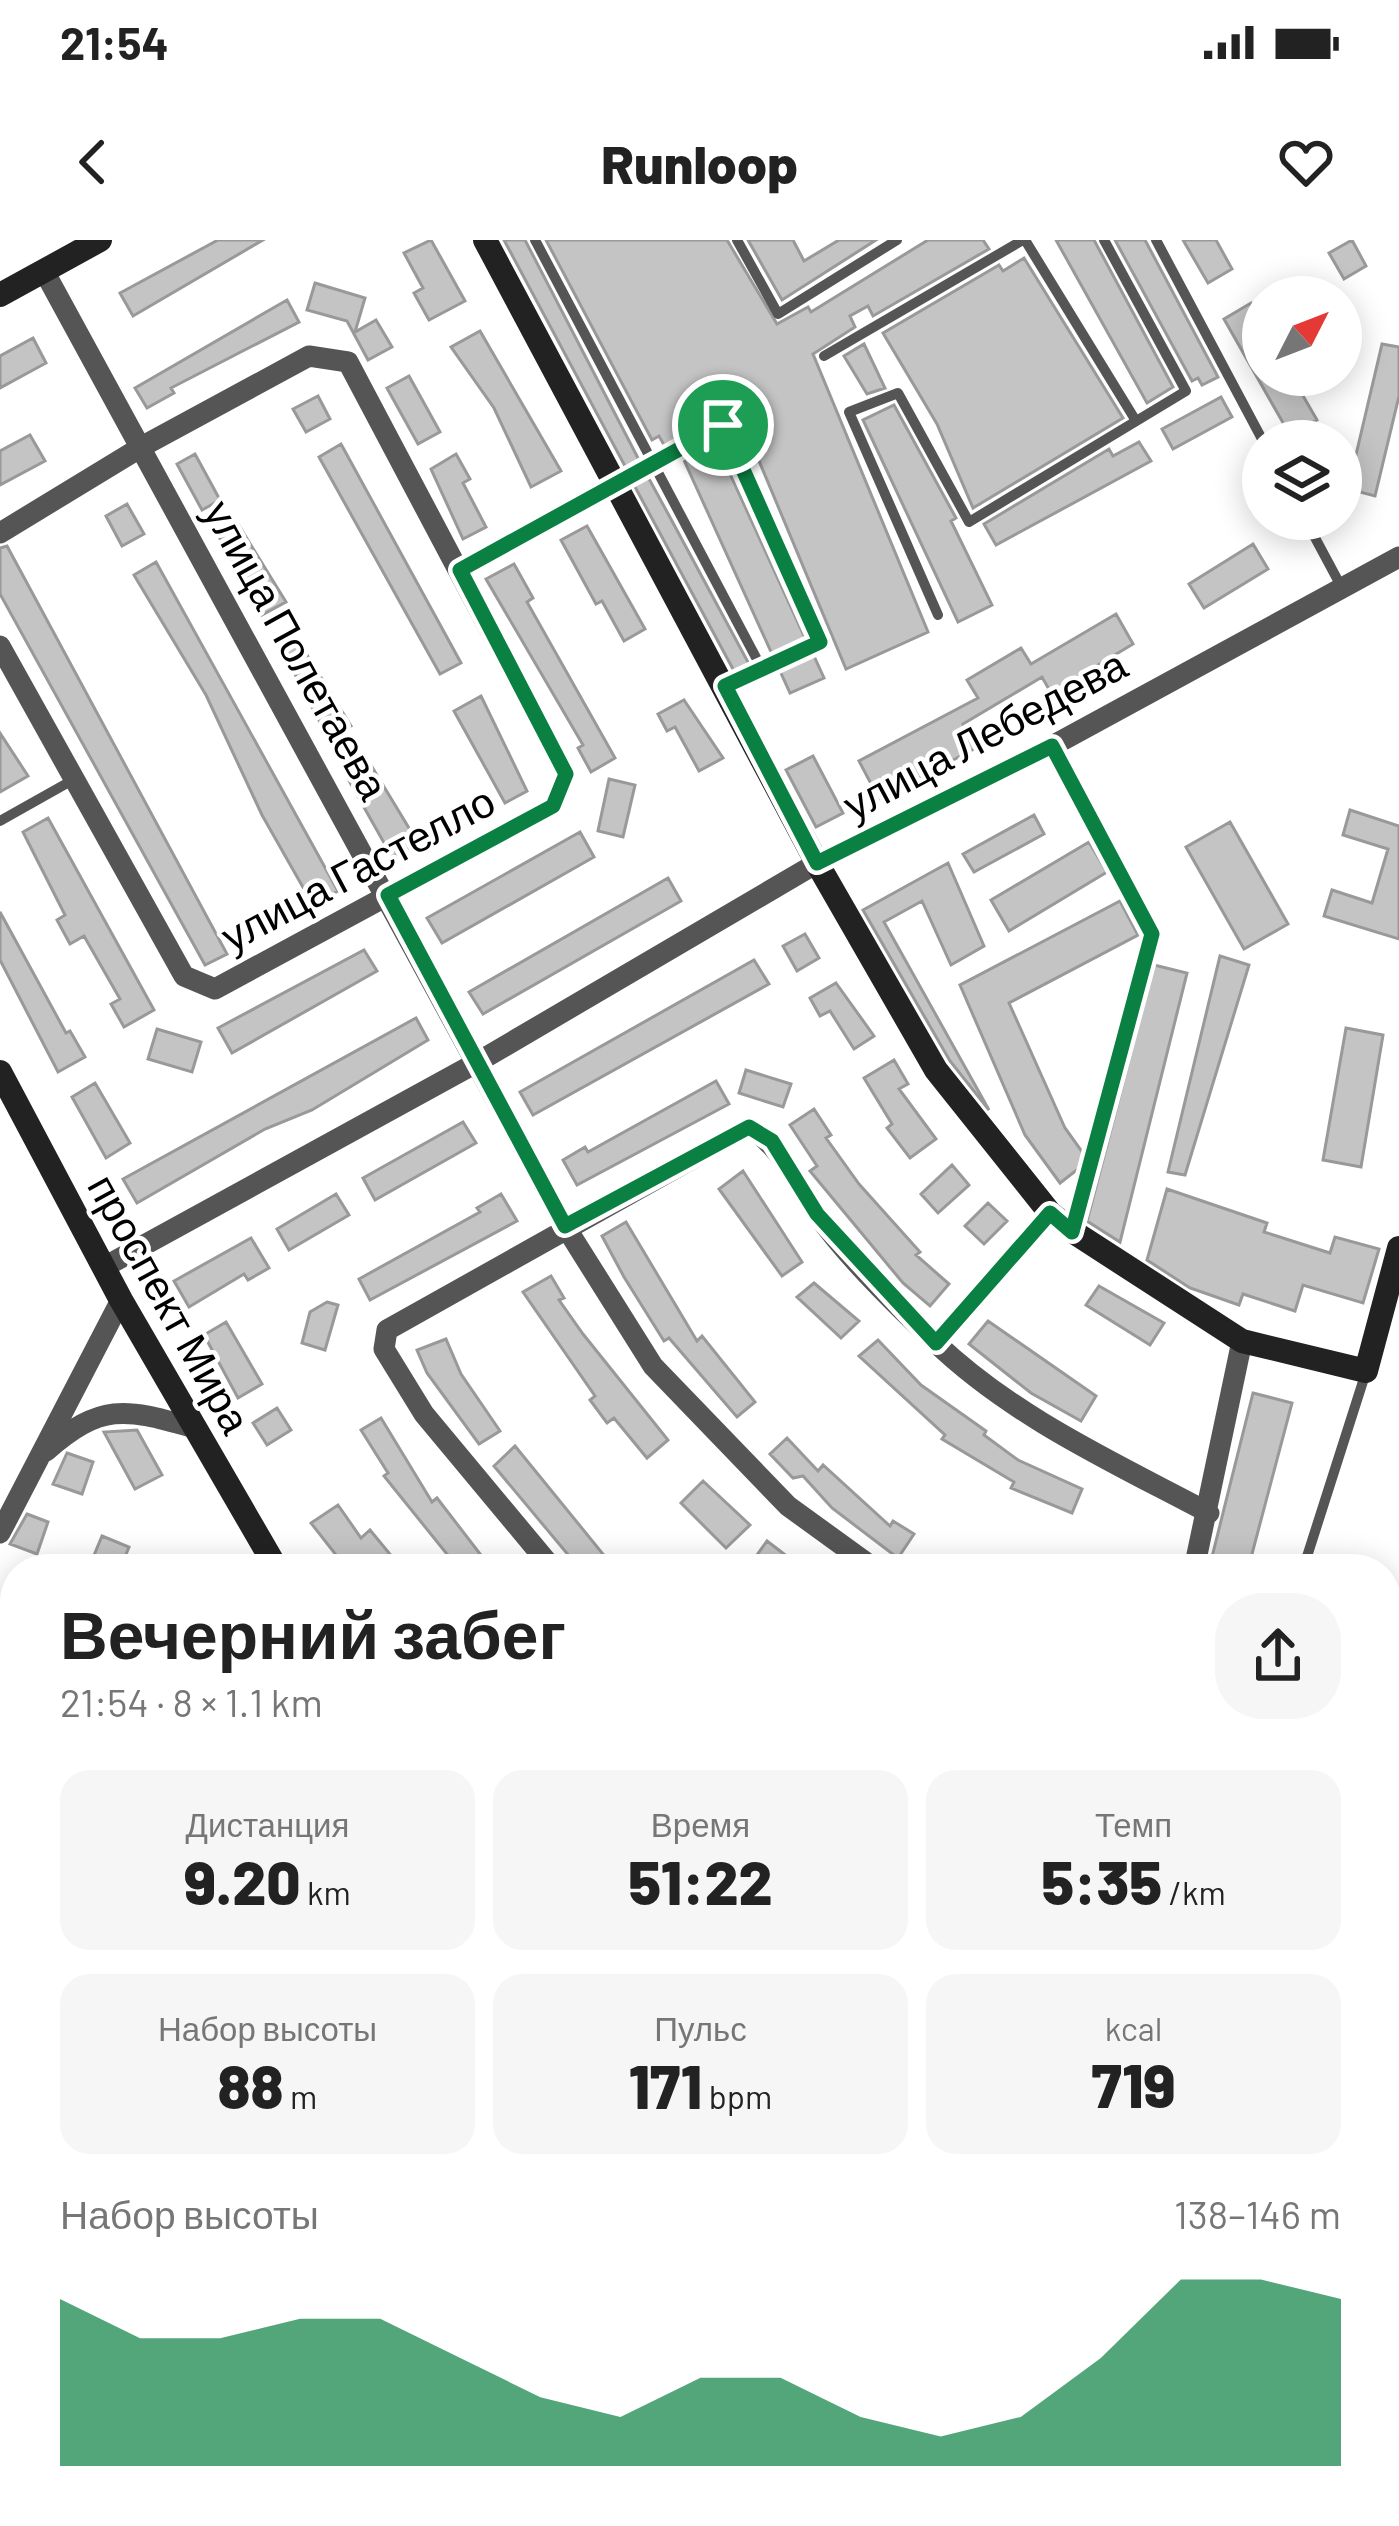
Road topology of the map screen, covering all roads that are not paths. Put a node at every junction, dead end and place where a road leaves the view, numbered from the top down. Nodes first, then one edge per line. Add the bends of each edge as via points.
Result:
1 (100, 240) edge
2 (485, 240) edge
3 (535, 240) edge
4 (736, 240) edge
5 (897, 240) edge
6 (1024, 240) edge
7 (1104, 240) edge
8 (1156, 240) edge
9 (44, 271) junction
10 (0, 295) edge
11 (824, 356) dead end
12 (1252, 420) edge
13 (1136, 422) junction
14 (142, 446) junction
15 (653, 463) junction
16 (613, 484) junction
17 (0, 533) edge
18 (1316, 540) edge
19 (1399, 557) edge
20 (460, 570) junction
21 (1342, 588) junction
22 (938, 615) dead end
23 (0, 646) edge
24 (762, 669) junction
25 (725, 686) junction
26 (1052, 746) junction
27 (71, 782) junction
28 (0, 821) edge
29 (817, 863) junction
30 (388, 895) junction
31 (476, 1063) junction
32 (0, 1072) edge
33 (1050, 1213) junction
34 (565, 1226) junction
35 (1072, 1232) junction
36 (1399, 1248) edge
37 (106, 1266) junction
38 (121, 1300) junction
39 (1242, 1340) junction
40 (936, 1343) junction
41 (1366, 1371) junction
42 (191, 1426) junction
43 (41, 1455) junction
44 (1209, 1514) junction
45 (2, 1525) edge
46 (268, 1554) edge
47 (541, 1554) edge
48 (854, 1554) edge
49 (1198, 1554) edge
50 (1308, 1554) edge

1 - 9 street
2 - 16 street
3 - 15 lane
4 - 5 lane via 778,314
6 - 11 lane
6 - 13 lane
7 - 13 lane via 1186,391
8 - 12 lane
9 - 10 street
9 - 14 street, улица Полетаева
13 - 22 lane via 969,522 898,393 849,412
14 - 17 street, улица Гастелло
14 - 20 street, улица Гастелло via 309,356 348,362
14 - 30 street, улица Полетаева
15 - 16 lane
15 - 24 lane
15 - 24 lane via 723,425 820,642
16 - 20 lane
16 - 25 street
18 - 21 lane
19 - 21 street, улица Лебедева
20 - 30 street, улица Гастелло via 566,774 553,806
21 - 26 street, улица Лебедева
23 - 27 street, улица Гастелло
24 - 25 lane
25 - 29 street
26 - 29 street, улица Лебедева
26 - 35 lane via 1152,934
27 - 28 lane
27 - 30 street, улица Гастелло via 184,976 215,989
29 - 31 street, улица Лебедева
29 - 33 street via 936,1070
30 - 31 street, улица Полетаева
31 - 34 street, улица Полетаева
31 - 37 street, улица Лебедева
32 - 37 street, проспект Мира
33 - 35 street
33 - 40 lane
34 - 40 street via 749,1127 772,1141 817,1214
34 - 47 street via 387,1330 384,1349 424,1414
34 - 48 street, улица Полетаева via 653,1366 788,1506
35 - 39 street
36 - 41 street
37 - 38 street, проспект Мира
38 - 42 street, проспект Мира
38 - 43 street
39 - 41 street
39 - 44 street
40 - 44 street via 1033,1417
41 - 50 lane
42 - 43 street via 144,1414 85,1418
42 - 46 street, проспект Мира
43 - 45 street
44 - 49 street

